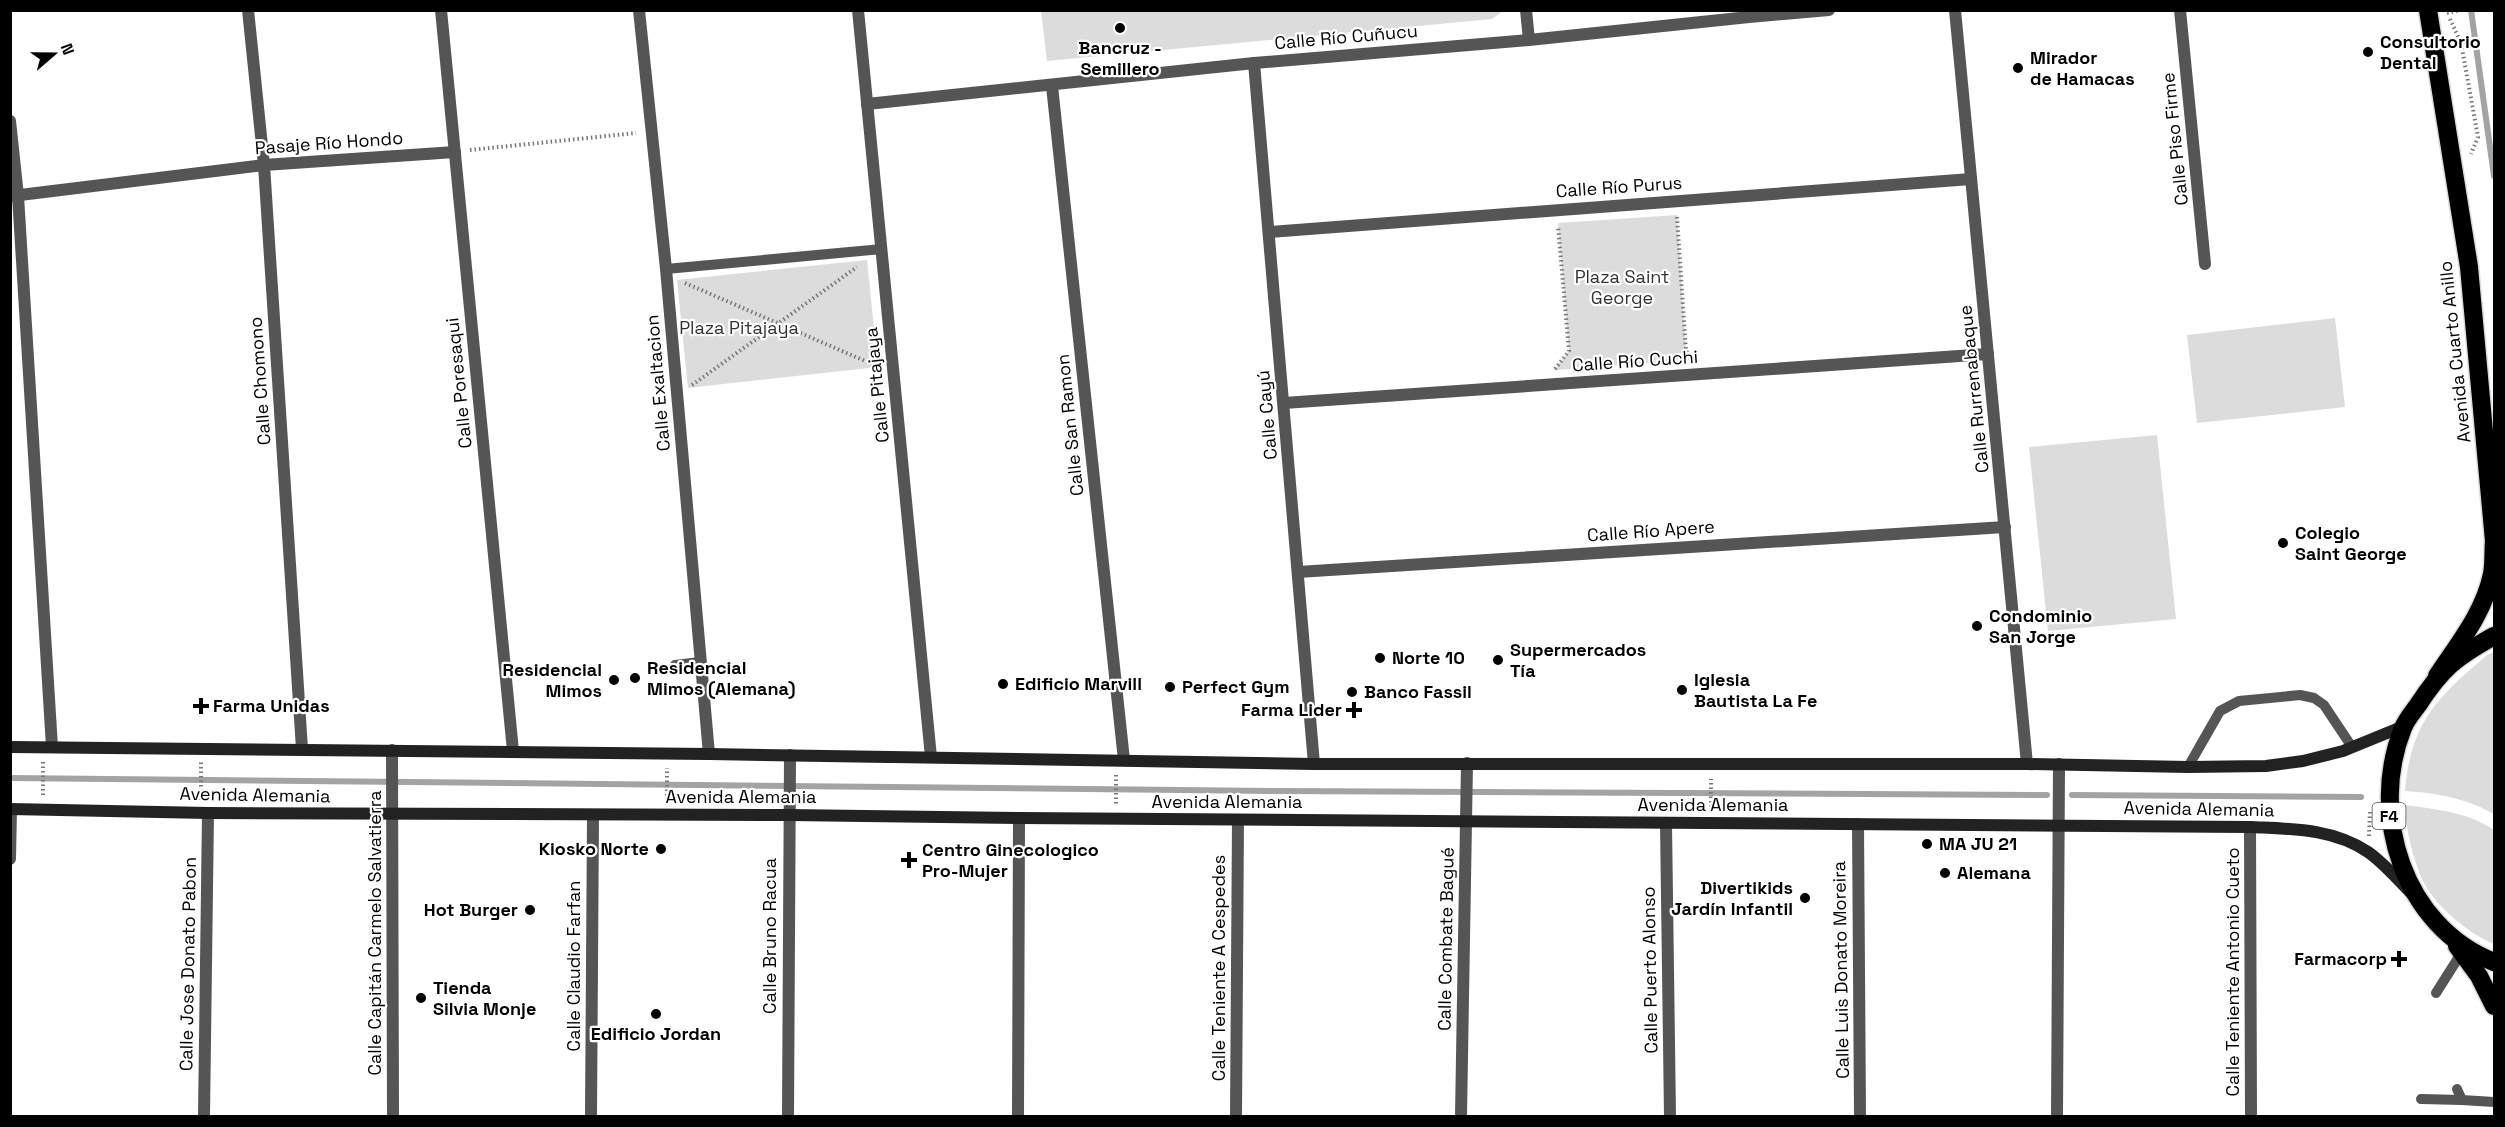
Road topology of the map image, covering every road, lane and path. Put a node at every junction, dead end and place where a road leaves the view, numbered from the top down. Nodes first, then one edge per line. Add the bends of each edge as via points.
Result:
1 (248, 10) edge
2 (441, 10) edge
3 (639, 10) edge
4 (858, 10) edge
5 (1526, 10) edge
6 (1829, 10) edge
7 (1955, 10) edge
8 (2180, 10) edge
9 (2428, 10) edge
10 (2447, 10) edge
11 (1749, 14) edge
12 (1529, 40) junction
13 (1254, 63) junction
14 (1052, 86) junction
15 (867, 104) junction
16 (10, 121) edge
17 (650, 132) junction
18 (454, 152) junction
19 (2470, 156) dead end
20 (264, 165) junction
21 (1971, 179) junction
22 (14, 196) edge
23 (1676, 201) junction
24 (1557, 210) junction
25 (1269, 232) junction
26 (882, 249) junction
27 (2205, 264) dead end
28 (666, 269) junction
29 (778, 323) junction
30 (1988, 354) junction
31 (894, 365) junction
32 (1695, 375) junction
33 (1552, 384) junction
34 (676, 388) junction
35 (1284, 403) junction
36 (2006, 527) junction
37 (1298, 572) junction
38 (2494, 636) edge
39 (700, 662) junction
40 (675, 665) dead end
41 (2437, 676) junction
42 (2404, 726) junction
43 (10, 747) edge
44 (52, 747) junction
45 (2352, 747) junction
46 (302, 749) junction
47 (392, 750) junction
48 (513, 751) junction
49 (709, 753) junction
50 (931, 757) junction
51 (1124, 760) junction
52 (790, 761) junction
53 (1314, 764) junction
54 (2027, 764) junction
55 (43, 766) dead end
56 (2188, 767) junction
57 (1467, 769) junction
58 (2059, 769) junction
59 (201, 773) dead end
60 (667, 774) dead end
61 (1116, 779) dead end
62 (1711, 781) dead end
63 (43, 789) dead end
64 (201, 795) dead end
65 (667, 796) dead end
66 (1116, 797) dead end
67 (1711, 805) dead end
68 (11, 809) edge
69 (208, 813) junction
70 (392, 814) junction
71 (593, 815) junction
72 (788, 815) junction
73 (1018, 819) junction
74 (1238, 820) junction
75 (1467, 822) junction
76 (2060, 823) junction
77 (1666, 824) junction
78 (1858, 824) junction
79 (2250, 827) junction
80 (10, 859) edge
81 (2420, 901) junction
82 (2447, 932) junction
83 (2462, 952) junction
84 (2494, 962) edge
85 (2436, 993) dead end
86 (2494, 1006) edge
87 (2457, 1089) dead end
88 (2421, 1099) dead end
89 (2462, 1100) junction
90 (2494, 1102) edge
91 (204, 1116) edge
92 (393, 1116) edge
93 (591, 1116) edge
94 (788, 1116) edge
95 (1018, 1116) edge
96 (1236, 1116) edge
97 (1461, 1116) edge
98 (1670, 1116) edge
99 (1860, 1116) edge
100 (2057, 1116) edge
101 (2252, 1116) edge

1 - 20 street, Calle Chomono
2 - 18 street, Calle Poresaqui
3 - 17 street, Calle Exaltacion
4 - 15 street, Calle Pitajaya
5 - 12 street
6 - 11 street, Calle Río Cuñucu
7 - 21 street, Calle Rurrenabaque
8 - 27 street, Calle Piso Firme
9 - 41 highway, Avenida Cuarto Anillo / F4 via 2469,267 2494,541 2492,573 2484,600
10 - 19 path via 2461,43 2478,137
11 - 12 street, Calle Río Cuñucu
12 - 13 street, Calle Río Cuñucu
13 - 14 street, Calle Río Cuñucu
13 - 25 street, Calle Cayú
14 - 15 street, Calle Río Cuñucu
14 - 51 street, Calle San Ramon
15 - 26 street, Calle Pitajaya
16 - 22 street
17 - 18 path
17 - 28 street, Calle Exaltacion
18 - 20 street, Pasaje Río Hondo
18 - 48 street, Calle Poresaqui
20 - 22 street, Pasaje Río Hondo
20 - 46 street, Calle Chomono
21 - 23 street, Calle Río Purus
21 - 30 street, Calle Rurrenabaque
22 - 44 street
23 - 24 street, Calle Río Purus
23 - 32 path via 1686,351 1695,360
24 - 25 street, Calle Río Purus
24 - 33 path via 1569,351 1554,370
25 - 35 street, Calle Cayú
26 - 28 lane
26 - 29 path
26 - 31 street, Calle Pitajaya
28 - 29 path via 677,280
28 - 34 street, Calle Exaltacion
29 - 31 path via 878,367
29 - 34 path via 688,388
30 - 32 street, Calle Río Cuchi
30 - 36 street, Calle Rurrenabaque
31 - 50 street, Calle Pitajaya
32 - 33 street, Calle Río Cuchi
33 - 35 street, Calle Río Cuchi
34 - 39 street, Calle Exaltacion
35 - 37 street, Calle Cayú
36 - 37 street, Calle Río Apere
36 - 54 street, Calle Rurrenabaque
37 - 53 street, Calle Cayú
38 - 41 highway, F4 via 2465,652
39 - 40 lane
39 - 49 street, Calle Exaltacion
41 - 42 highway, F4
42 - 45 main road
42 - 81 highway, F4 via 2391,770 2389,816 2399,860
43 - 44 main road
44 - 46 main road
45 - 56 main road via 2303,761 2266,766
45 - 56 lane via 2324,705 2314,698 2300,695 2240,701 2220,711
46 - 47 main road
47 - 48 main road
47 - 70 street, Calle Capitán Carmelo Salvatierra
48 - 49 main road
49 - 52 main road
50 - 51 main road
50 - 52 main road
51 - 53 main road
52 - 72 street, Calle Bruno Racua
53 - 57 main road
54 - 57 main road
54 - 58 main road
55 - 63 path
56 - 58 main road
57 - 75 street, Calle Combate Bagué
58 - 76 street
59 - 64 path
60 - 65 path
61 - 66 path
62 - 67 path
68 - 69 main road, Avenida Alemania
68 - 80 street
69 - 70 main road, Avenida Alemania
69 - 91 street, Calle Jose Donato Pabon
70 - 71 main road, Avenida Alemania
70 - 92 street, Calle Capitán Carmelo Salvatierra
71 - 72 main road, Avenida Alemania
71 - 93 street, Calle Claudio Farfan
72 - 73 main road, Avenida Alemania
72 - 94 street, Calle Bruno Racua
73 - 74 main road, Avenida Alemania
73 - 95 street
74 - 75 main road, Avenida Alemania
74 - 96 street, Calle Teniente A Cespedes
75 - 77 main road, Avenida Alemania
75 - 97 street, Calle Combate Bagué
76 - 78 main road, Avenida Alemania
76 - 79 main road, Avenida Alemania
76 - 100 street
77 - 78 main road, Avenida Alemania
77 - 98 street, Calle Puerto Alonso
78 - 99 street, Calle Luis Donato Moreira
79 - 81 main road, Avenida Alemania via 2306,829 2340,838 2368,852
79 - 101 street, Calle Teniente Antonio Cueto
81 - 82 highway, F4
82 - 83 highway, F4
82 - 84 highway, F4 via 2482,958
83 - 85 lane
83 - 86 highway, F4
87 - 89 lane
88 - 89 lane
89 - 90 lane

